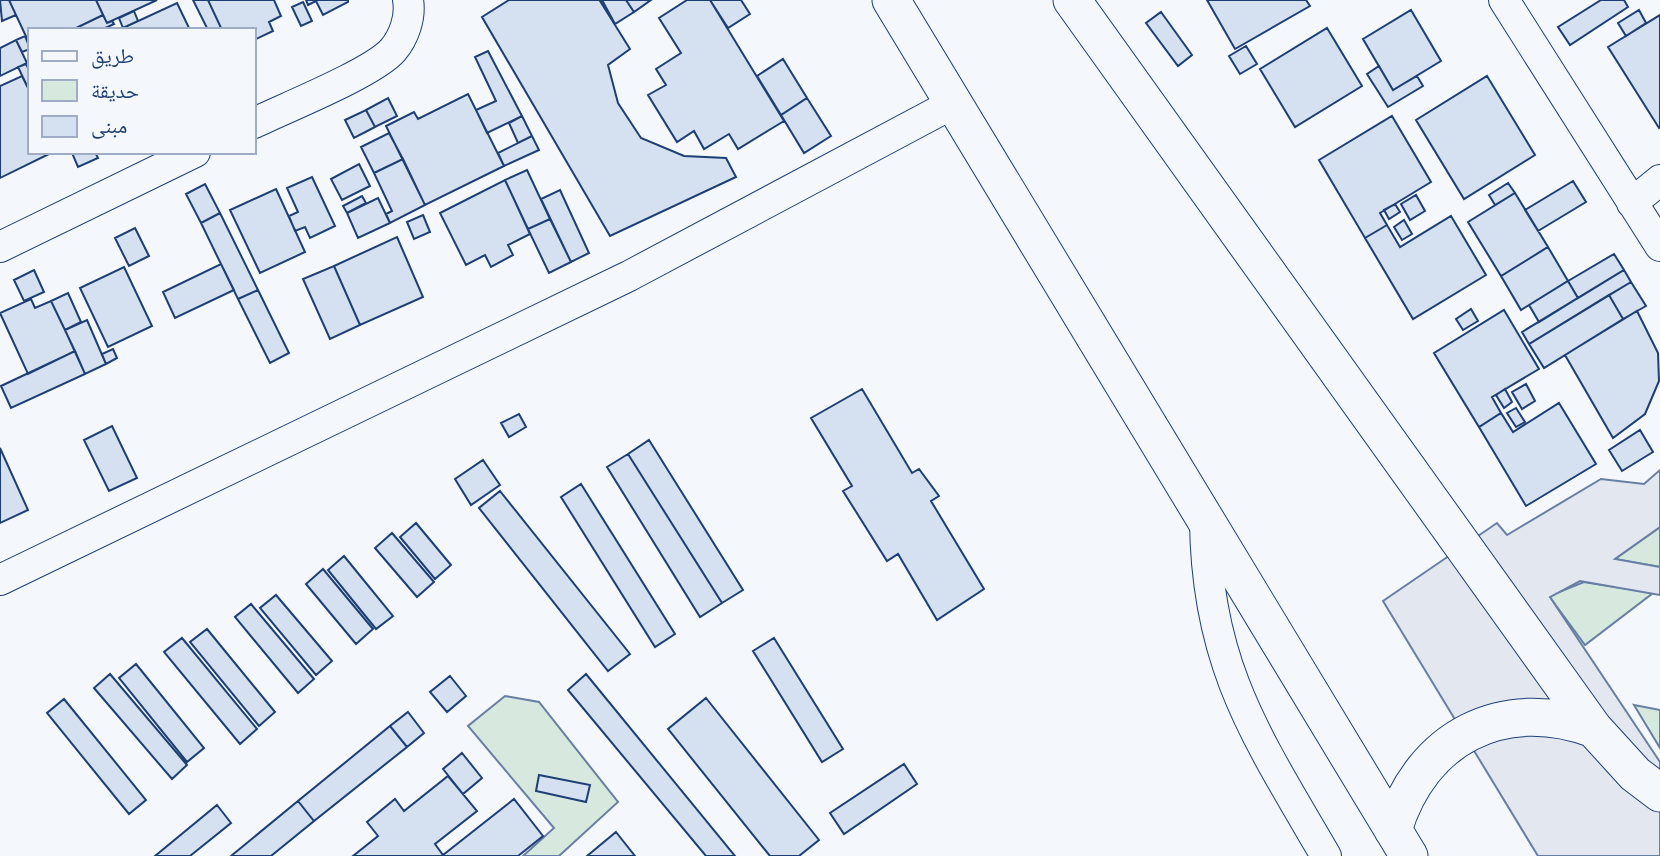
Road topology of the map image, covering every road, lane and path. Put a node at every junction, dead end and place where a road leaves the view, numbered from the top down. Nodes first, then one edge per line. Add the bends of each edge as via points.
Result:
1 (408, 0) edge
2 (891, 0) edge
3 (1072, 0) edge
4 (1504, 0) edge
5 (954, 103) junction
6 (256, 122) edge
7 (191, 154) edge
8 (1660, 180) edge
9 (1632, 203) junction
10 (1660, 246) edge
11 (0, 247) edge
12 (1205, 520) junction
13 (0, 580) edge
14 (1594, 730) junction
15 (1660, 793) edge
16 (1401, 843) edge
17 (1326, 856) edge

1 - 6 street via 402,38 379,62
2 - 5 main road
3 - 14 main road
4 - 9 street
5 - 12 main road
5 - 13 street via 629,276
7 - 11 street
8 - 9 street
9 - 10 street
12 - 16 main road
12 - 17 street via 1210,600 1230,678 1252,727
14 - 15 main road via 1635,774
14 - 16 main road via 1533,716 1471,731 1441,751 1419,774 1399,811

